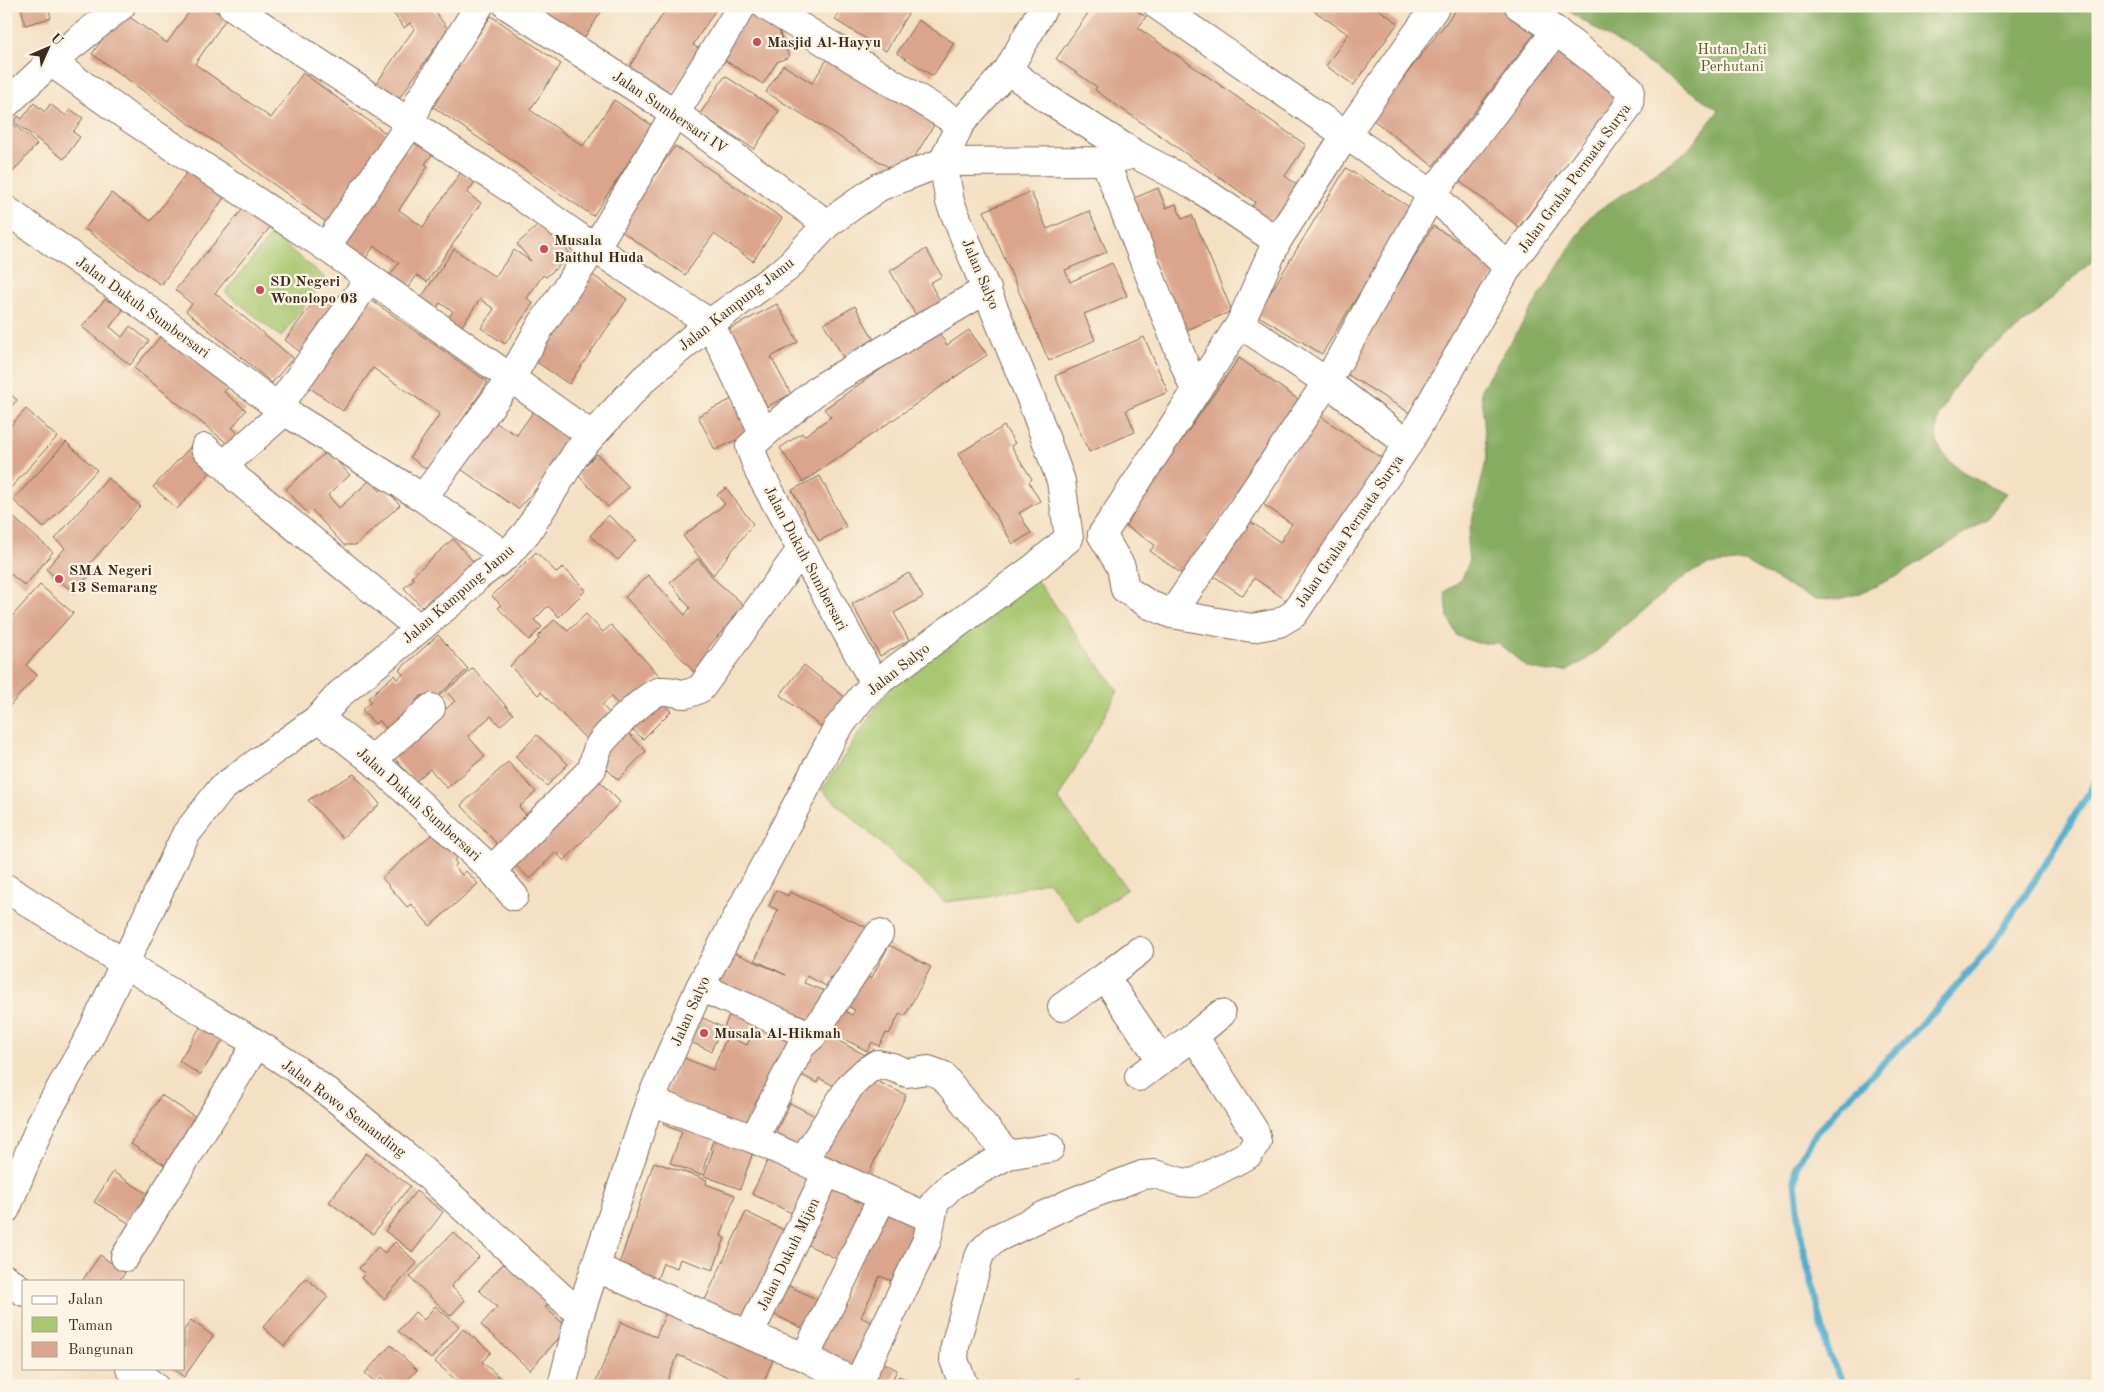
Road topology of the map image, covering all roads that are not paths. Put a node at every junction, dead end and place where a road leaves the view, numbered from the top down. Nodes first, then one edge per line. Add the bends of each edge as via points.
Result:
1 (121, 6) edge
2 (232, 6) edge
3 (479, 6) edge
4 (508, 6) edge
5 (742, 6) edge
6 (766, 6) edge
7 (1158, 6) edge
8 (1520, 6) edge
9 (1042, 7) edge
10 (1434, 7) edge
11 (90, 19) edge
12 (1556, 31) junction
13 (51, 62) junction
14 (1008, 70) junction
15 (6, 104) edge
16 (675, 113) junction
17 (410, 124) junction
18 (960, 124) junction
19 (1345, 136) junction
20 (1135, 154) junction
21 (1105, 161) junction
22 (943, 162) junction
23 (1432, 194) junction
24 (6, 210) edge
25 (827, 224) junction
26 (1277, 241) junction
27 (326, 247) junction
28 (594, 248) junction
29 (1508, 267) junction
30 (370, 278) junction
31 (987, 289) junction
32 (710, 323) junction
33 (1240, 324) junction
34 (511, 378) junction
35 (1327, 382) junction
36 (1195, 391) junction
37 (281, 409) junction
38 (764, 434) junction
39 (591, 435) junction
40 (1408, 444) junction
41 (423, 498) junction
42 (1102, 535) junction
43 (1070, 538) junction
44 (801, 550) junction
45 (506, 556) junction
46 (1172, 614) junction
47 (419, 628) junction
48 (874, 684) junction
49 (431, 708) dead end
50 (319, 718) junction
51 (372, 760) junction
52 (492, 870) junction
53 (6, 888) edge
54 (514, 896) dead end
55 (879, 934) dead end
56 (1139, 951) dead end
57 (125, 964) junction
58 (1105, 976) junction
59 (700, 987) junction
60 (1062, 1006) dead end
61 (1221, 1014) dead end
62 (812, 1036) junction
63 (1194, 1036) junction
64 (256, 1045) junction
65 (1160, 1060) junction
66 (1139, 1077) dead end
67 (650, 1101) junction
68 (754, 1140) junction
69 (1050, 1148) dead end
70 (1008, 1155) junction
71 (803, 1160) junction
72 (827, 1172) junction
73 (882, 1198) junction
74 (6, 1209) edge
75 (930, 1218) junction
76 (125, 1256) dead end
77 (595, 1267) junction
78 (6, 1279) edge
79 (22, 1291) edge
80 (580, 1314) junction
81 (749, 1335) junction
82 (805, 1357) junction
83 (133, 1370) edge
84 (852, 1383) edge
85 (154, 1386) edge
86 (562, 1386) edge
87 (964, 1386) edge

1 - 11 street
2 - 17 street
3 - 17 street via 420,100
4 - 16 street, Jalan Sumbersari IV
5 - 16 street
6 - 18 street
7 - 19 street, Jalan Graha Permata Surya
8 - 12 street, Jalan Graha Permata Surya
9 - 14 street
10 - 19 street
11 - 13 street
12 - 23 street
12 - 29 street, Jalan Graha Permata Surya via 1630,89 1631,99
13 - 15 street
13 - 27 street via 125,115
14 - 18 street
14 - 20 street
16 - 25 street, Jalan Sumbersari IV
16 - 28 street
17 - 27 street
17 - 28 street
18 - 22 street
19 - 23 street, Jalan Graha Permata Surya
19 - 26 street
20 - 21 street
20 - 26 street via 1194,185
21 - 22 street
21 - 36 street
22 - 25 street, Jalan Kampung Jamu via 879,187
22 - 31 street, Jalan Salyo via 950,202
23 - 29 street, Jalan Graha Permata Surya
23 - 35 street
24 - 37 street, Jalan Dukuh Sumbersari via 142,305
25 - 32 street, Jalan Kampung Jamu via 787,268
26 - 33 street
27 - 30 street
28 - 32 street
28 - 34 street via 542,324
29 - 40 street, Jalan Graha Permata Surya
30 - 34 street
30 - 37 street
31 - 38 street, Jalan Dukuh Sumbersari via 820,388
31 - 43 street, Jalan Salyo via 1061,481
32 - 38 street
32 - 39 street, Jalan Kampung Jamu via 643,380
33 - 35 street, Jalan Graha Permata Surya
33 - 36 street
34 - 39 street
34 - 41 street
35 - 40 street, Jalan Graha Permata Surya
35 - 46 street
36 - 42 street
37 - 41 street, Jalan Dukuh Sumbersari
37 - 47 street via 223,465
38 - 44 street, Jalan Dukuh Sumbersari via 750,447
39 - 45 street, Jalan Kampung Jamu via 527,532
40 - 46 street, Jalan Graha Permata Surya via 1294,614 1279,623 1252,628
41 - 45 street, Jalan Dukuh Sumbersari
42 - 43 street
42 - 46 street, Jalan Graha Permata Surya via 1121,567 1125,589
43 - 48 street, Jalan Salyo
44 - 48 street, Jalan Dukuh Sumbersari
44 - 52 street via 701,688 686,695 661,691 640,702 599,746 592,768
45 - 47 street, Jalan Kampung Jamu
47 - 50 street, Jalan Kampung Jamu via 340,694
48 - 59 street, Jalan Salyo via 837,729
49 - 51 street
50 - 51 street, Jalan Dukuh Sumbersari
50 - 57 street, Jalan Kampung Jamu via 222,788 186,834
51 - 52 street, Jalan Dukuh Sumbersari
52 - 54 street, Jalan Dukuh Sumbersari
53 - 57 street, Jalan Rowo Semanding
55 - 62 street
56 - 58 street
57 - 64 street, Jalan Rowo Semanding
57 - 74 street, Jalan Kampung Jamu via 88,1040 43,1119
58 - 60 street
58 - 65 street
59 - 62 street
59 - 67 street, Jalan Salyo
61 - 63 street
62 - 68 street via 801,1046
63 - 65 street
63 - 87 street via 1255,1132 1257,1142 1249,1154 1194,1183 1155,1174 1142,1175 1072,1202 988,1244 979,1257 954,1346 954,1360
64 - 76 street
64 - 80 street, Jalan Rowo Semanding via 300,1072 376,1130
65 - 66 street
67 - 68 street
67 - 77 street, Jalan Salyo
68 - 71 street
69 - 70 street
70 - 71 street via 942,1075 928,1070 907,1073 877,1064 850,1086
70 - 75 street via 952,1185 935,1202
71 - 72 street
72 - 73 street
72 - 81 street, Jalan Dukuh Mijen
73 - 75 street
73 - 82 street
75 - 84 street via 927,1240
77 - 80 street, Jalan Salyo
77 - 81 street
78 - 79 street
80 - 86 street, Jalan Salyo
81 - 82 street
82 - 84 street
83 - 85 street

